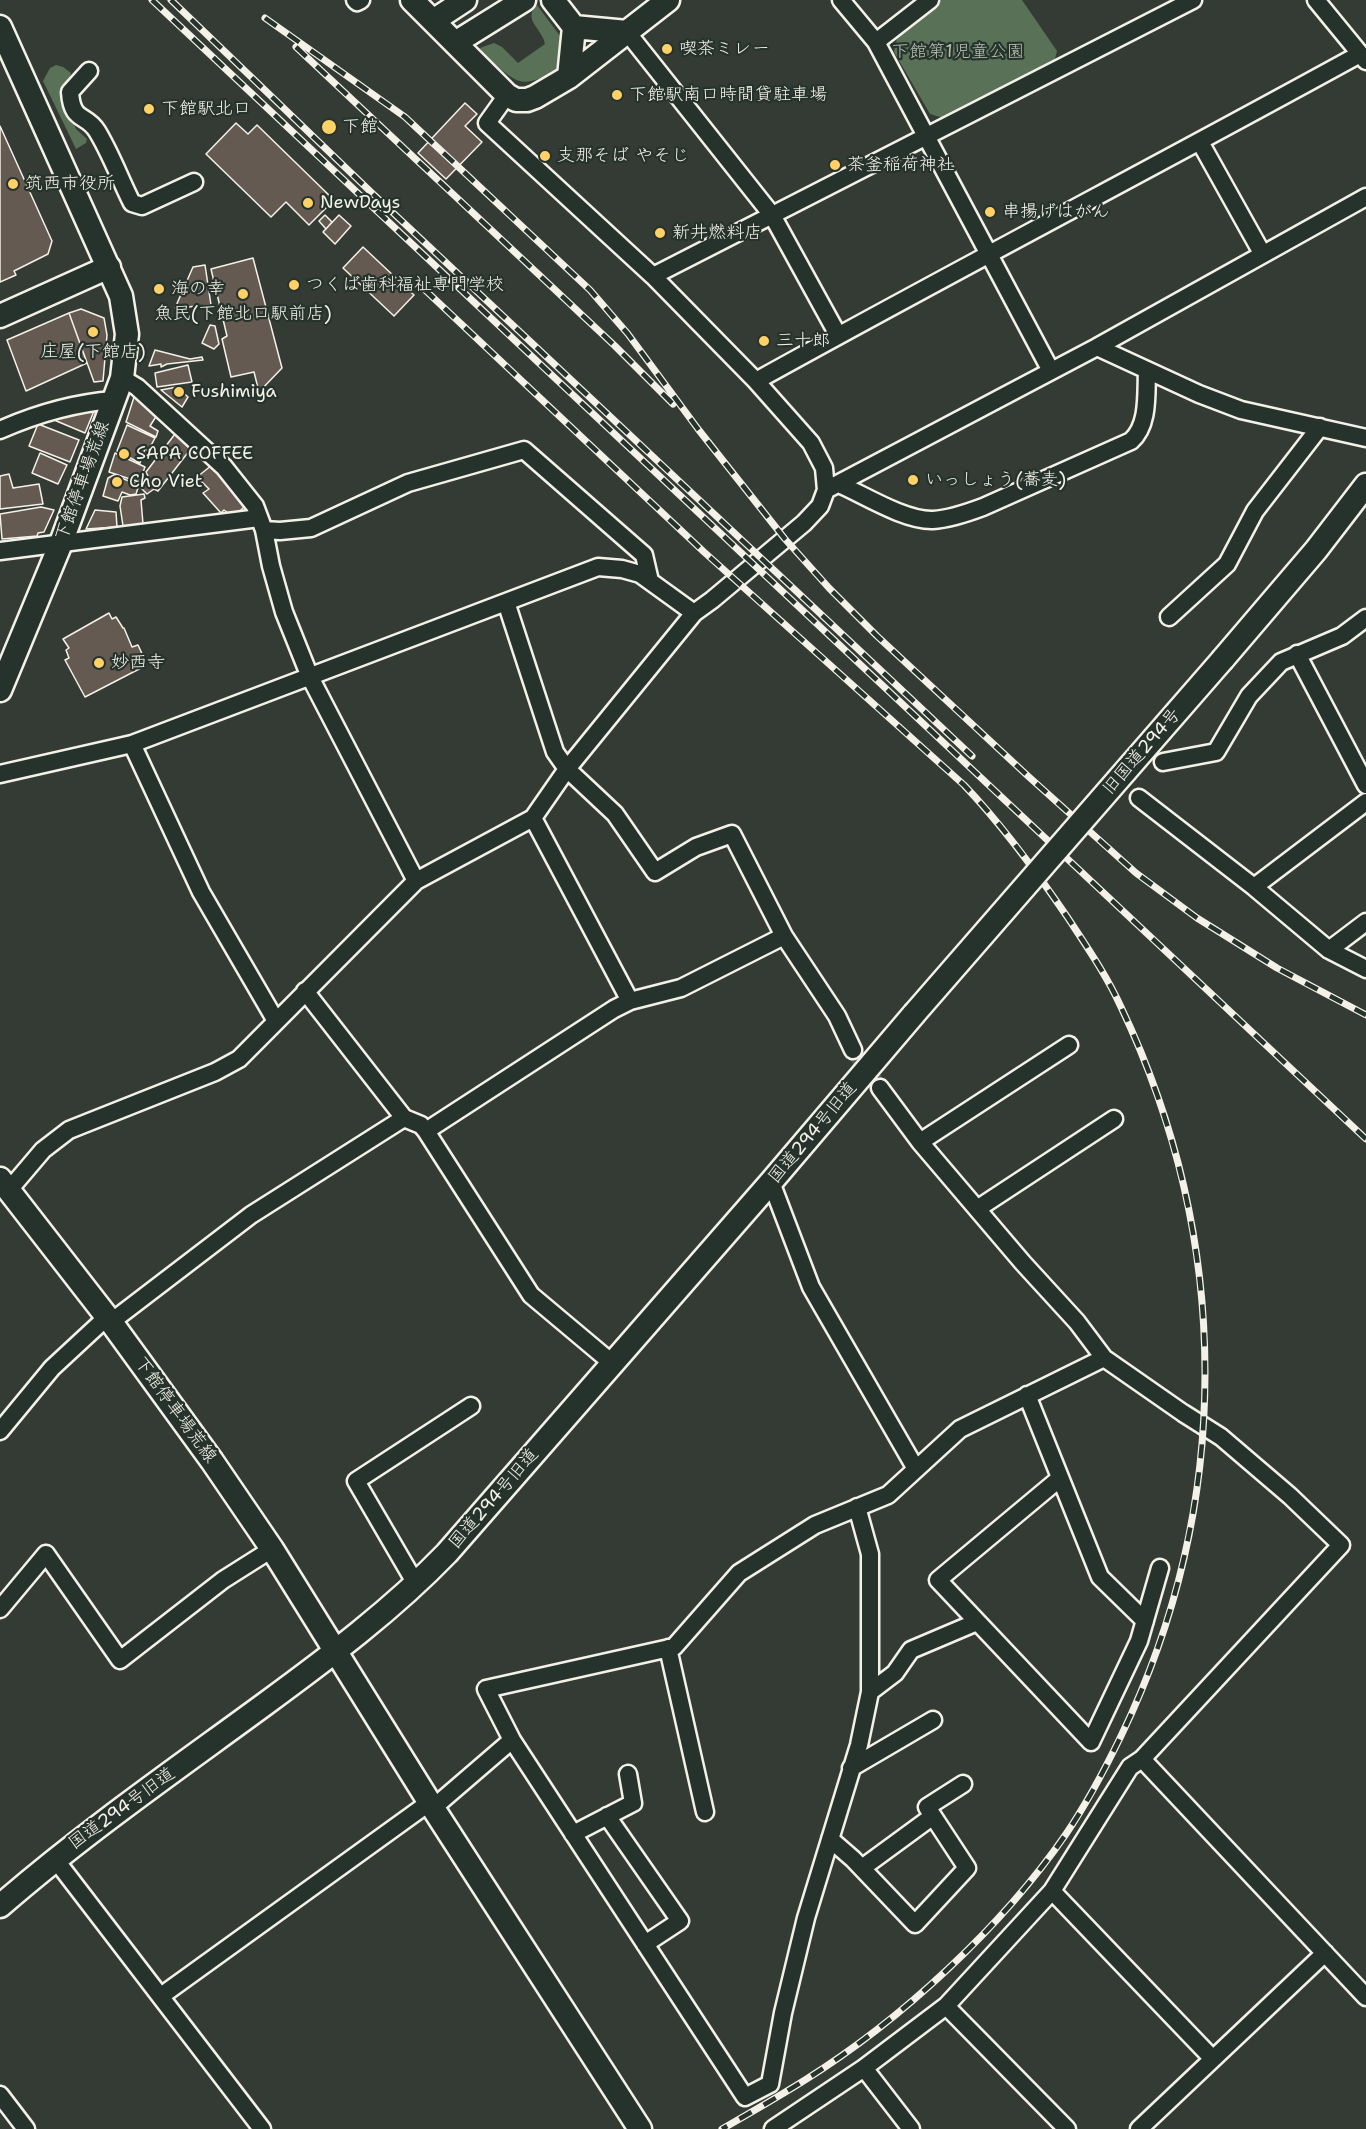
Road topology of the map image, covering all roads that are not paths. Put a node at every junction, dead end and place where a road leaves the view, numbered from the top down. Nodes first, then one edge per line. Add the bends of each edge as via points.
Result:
1 (355, 0) edge
2 (362, 0) edge
3 (412, 0) edge
4 (465, 0) edge
5 (524, 0) edge
6 (553, 0) edge
7 (668, 0) edge
8 (841, 0) edge
9 (930, 0) edge
10 (1193, 0) edge
11 (1316, 0) edge
12 (433, 21) junction
13 (0, 27) edge
14 (574, 27) junction
15 (627, 32) junction
16 (876, 42) junction
17 (455, 43) junction
18 (1363, 58) edge
19 (89, 71) dead end
20 (569, 77) junction
21 (507, 95) junction
22 (927, 135) junction
23 (1200, 142) junction
24 (194, 182) dead end
25 (1366, 197) edge
26 (772, 215) junction
27 (1262, 253) junction
28 (988, 254) junction
29 (109, 267) junction
30 (653, 276) junction
31 (0, 316) edge
32 (838, 335) junction
33 (1097, 347) junction
34 (1051, 371) junction
35 (1147, 371) junction
36 (122, 378) junction
37 (756, 381) junction
38 (114, 400) junction
39 (1320, 427) junction
40 (0, 430) edge
41 (1366, 438) edge
42 (1366, 485) edge
43 (832, 487) junction
44 (262, 524) junction
45 (61, 543) junction
46 (0, 551) edge
47 (650, 581) junction
48 (506, 602) junction
49 (694, 613) junction
50 (1168, 616) dead end
51 (1365, 621) edge
52 (1297, 654) junction
53 (310, 678) junction
54 (0, 690) edge
55 (132, 744) junction
56 (1163, 762) dead end
57 (567, 769) junction
58 (0, 774) edge
59 (1366, 785) edge
60 (1139, 798) dead end
61 (1366, 802) edge
62 (533, 818) junction
63 (416, 881) junction
64 (1254, 887) junction
65 (1366, 922) edge
66 (784, 936) junction
67 (1329, 950) junction
68 (1366, 969) edge
69 (305, 991) junction
70 (630, 1001) junction
71 (914, 1014) joint
72 (276, 1021) junction
73 (1069, 1045) dead end
74 (853, 1050) tunnel mouth
75 (880, 1088) tunnel mouth
76 (404, 1118) junction
77 (1114, 1119) dead end
78 (426, 1131) junction
79 (920, 1142) junction
80 (771, 1182) junction
81 (4, 1184) edge
82 (977, 1209) junction
83 (109, 1320) junction
84 (1104, 1358) junction
85 (612, 1363) junction
86 (1027, 1395) junction
87 (471, 1406) dead end
88 (0, 1431) edge
89 (916, 1469) junction
90 (1059, 1479) junction
91 (857, 1507) junction
92 (272, 1550) junction
93 (1160, 1568) dead end
94 (416, 1584) junction
95 (0, 1609) edge
96 (1145, 1621) junction
97 (977, 1622) junction
98 (668, 1648) junction
99 (336, 1651) junction
100 (870, 1692) junction
101 (933, 1720) dead end
102 (512, 1740) junction
103 (1142, 1759) junction
104 (851, 1768) junction
105 (628, 1774) dead end
106 (963, 1784) dead end
107 (432, 1805) junction
108 (705, 1812) dead end
109 (607, 1816) junction
110 (933, 1816) junction
111 (573, 1834) junction
112 (830, 1839) junction
113 (55, 1859) junction
114 (862, 1868) junction
115 (1052, 1891) junction
116 (0, 1905) edge
117 (645, 1944) junction
118 (1325, 1953) junction
119 (161, 1996) junction
120 (1366, 1997) edge
121 (946, 2006) junction
122 (1212, 2058) junction
123 (864, 2068) junction
124 (0, 2095) edge
125 (26, 2129) edge
126 (262, 2129) edge
127 (640, 2129) edge
128 (773, 2129) edge
129 (911, 2129) edge
130 (1067, 2129) edge
131 (1139, 2129) edge

1 - 2 street
3 - 12 street
4 - 12 street
5 - 17 street
6 - 14 street
7 - 15 street
8 - 16 street
9 - 16 street
10 - 22 street
11 - 18 street
12 - 17 street
13 - 29 street, 下館停車場荒線
14 - 15 street
14 - 20 street
15 - 20 street
15 - 26 street
16 - 22 street
17 - 21 street
18 - 23 street
19 - 24 street via 70,92 71,105 96,129 132,203 142,206
20 - 21 street via 526,100
21 - 30 street via 487,123
22 - 26 street
22 - 28 street
23 - 27 street
23 - 28 street
25 - 27 street
26 - 30 street
26 - 32 street
27 - 33 street
28 - 32 street
28 - 34 street
29 - 31 street
29 - 36 street, 下館停車場荒線 via 126,321
30 - 37 street
32 - 37 street
33 - 34 street
33 - 35 street
34 - 43 street
35 - 39 street via 1241,410
35 - 43 street via 1140,433 1131,441 983,507 933,520 914,517
36 - 38 street, 下館停車場荒線
36 - 44 street via 137,387 224,467 248,496
37 - 43 street via 811,442
38 - 40 street via 32,416
38 - 45 street, 下館停車場荒線
39 - 41 street
39 - 50 street via 1255,511 1227,564
42 - 71 street, 旧国道294号, bridge via 1223,659
43 - 49 street via 804,523
44 - 45 street
44 - 47 street via 280,531 311,528 408,483 524,450 644,555
44 - 53 street via 284,612
45 - 46 street
45 - 54 street, 下館停車場荒線
47 - 48 street via 622,569 598,567
47 - 49 street
48 - 53 street
48 - 57 street via 555,752
49 - 57 street
51 - 52 street via 1342,636
52 - 56 street via 1281,662 1249,696 1216,752
52 - 59 street
53 - 55 street
53 - 63 street
55 - 58 street
55 - 72 street via 201,892
57 - 62 street
57 - 66 street via 615,814 655,872 696,847 732,834
60 - 64 street
61 - 64 street
62 - 63 street
62 - 70 street
63 - 69 street
64 - 67 street
65 - 67 street
66 - 70 street via 681,988
66 - 74 street via 837,1016
67 - 68 street
69 - 72 street
69 - 76 street
70 - 78 street
71 - 80 street, 国道294号旧道
72 - 81 street via 238,1059 216,1072 69,1130
73 - 79 street
75 - 79 street
76 - 78 street
76 - 83 street via 251,1215
77 - 82 street
78 - 85 street via 531,1295
79 - 82 street
80 - 85 street, 国道294号旧道
80 - 89 street via 811,1287
81 - 83 street, 下館停車場荒線
82 - 84 street
83 - 88 street via 52,1368
83 - 92 street, 下館停車場荒線
84 - 86 street
84 - 103 street via 1221,1437 1341,1545
85 - 94 street, 国道294号旧道
86 - 89 street via 960,1429
86 - 90 street
87 - 94 street via 356,1481
89 - 91 street via 888,1494
90 - 96 street via 1100,1577
90 - 97 street via 938,1580
91 - 98 street via 815,1525 739,1573 674,1647
91 - 100 street via 870,1554
92 - 95 street via 223,1580 120,1660 46,1554
92 - 99 street, 下館停車場荒線
93 - 96 street
94 - 99 street, 国道294号旧道
96 - 97 street via 1091,1742
97 - 100 street via 911,1650 895,1673
98 - 102 street via 486,1689
98 - 108 street
99 - 107 street, 下館停車場荒線
99 - 113 street, 国道294号旧道
100 - 104 street
101 - 104 street
102 - 107 street
102 - 111 street
103 - 115 street via 1130,1767
103 - 118 street
104 - 112 street
105 - 109 street via 633,1803
106 - 110 street via 927,1807
107 - 119 street
107 - 127 street, 下館停車場荒線
109 - 111 street
109 - 117 street via 680,1921
110 - 114 street
110 - 114 street via 967,1868 915,1924
111 - 117 street
112 - 114 street
112 - 117 street via 795,1960 770,2084 745,2097
113 - 116 street, 国道294号旧道
113 - 119 street
115 - 121 street
115 - 122 street
118 - 120 street
118 - 122 street
119 - 126 street
121 - 123 street
121 - 130 street
122 - 131 street
123 - 128 street
123 - 129 street
124 - 125 street

